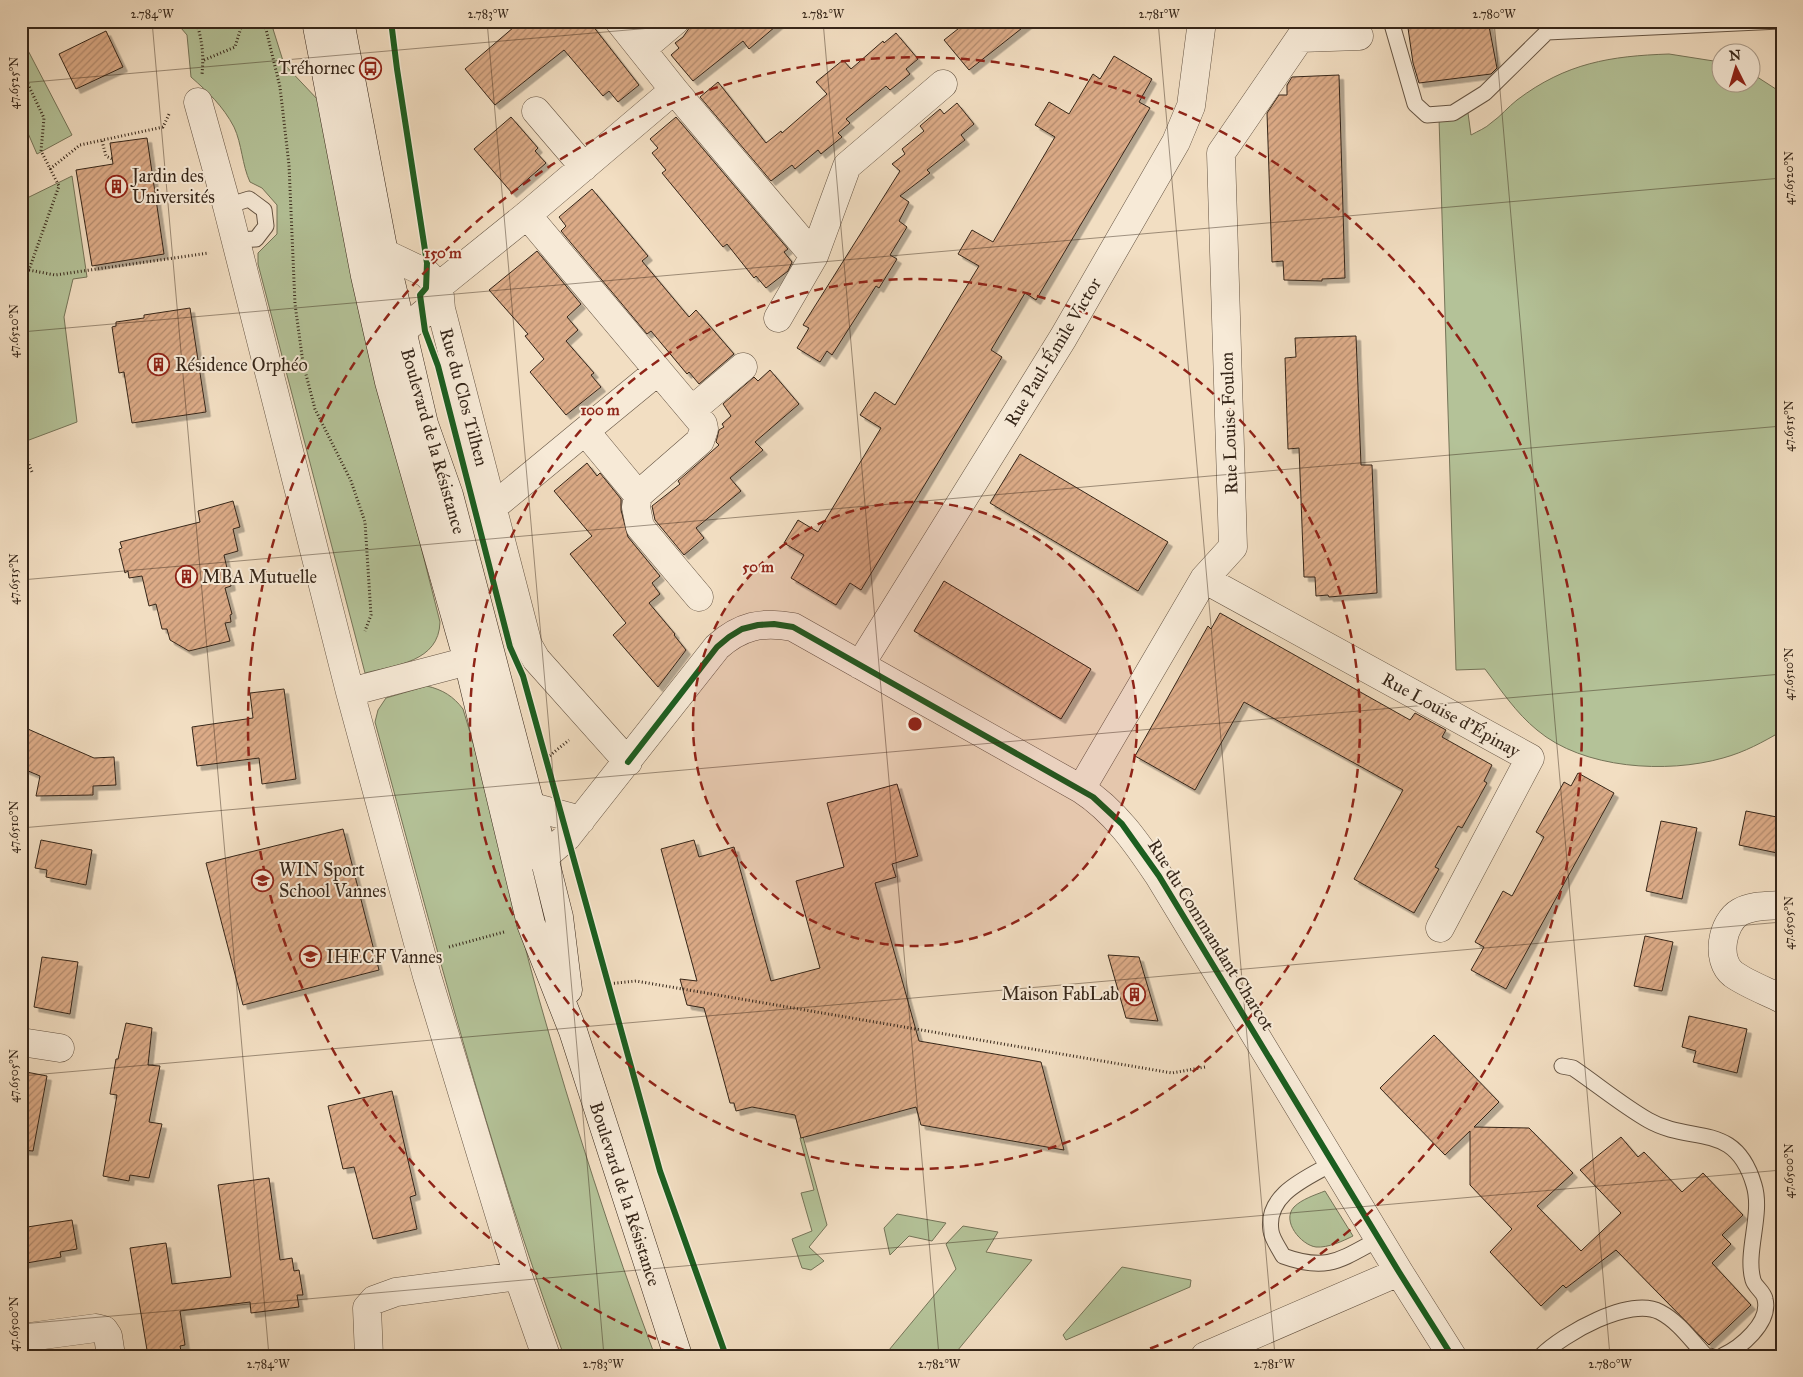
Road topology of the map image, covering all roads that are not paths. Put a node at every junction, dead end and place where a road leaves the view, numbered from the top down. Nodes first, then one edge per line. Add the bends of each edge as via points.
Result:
1 (316, 21) edge
2 (340, 21) edge
3 (619, 21) edge
4 (675, 21) edge
5 (1202, 21) edge
6 (1391, 21) edge
7 (1782, 21) edge
8 (1300, 30) edge
9 (1359, 36) dead end
10 (642, 49) junction
11 (943, 84) dead end
12 (674, 90) junction
13 (198, 102) road end
14 (536, 111) dead end
15 (584, 167) junction
16 (527, 215) junction
17 (384, 253) junction
18 (814, 256) junction
19 (439, 286) junction
20 (778, 318) dead end
21 (402, 332) junction
22 (743, 367) dead end
23 (658, 371) junction
24 (692, 410) junction
25 (586, 431) junction
26 (638, 495) junction
27 (493, 507) junction
28 (1204, 579) junction
29 (699, 597) dead end
30 (468, 661) junction
31 (860, 665) junction
32 (350, 692) junction
33 (628, 762) junction
34 (1081, 789) junction
35 (530, 806) junction
36 (581, 820) junction
37 (513, 852) junction
38 (544, 857) junction
39 (1782, 905) edge
40 (1440, 928) dead end
41 (1782, 999) edge
42 (573, 1031) junction
43 (21, 1042) edge
44 (60, 1048) dead end
45 (1562, 1066) dead end
46 (1333, 1164) junction
47 (1379, 1239) junction
48 (1399, 1272) junction
49 (518, 1276) junction
50 (21, 1338) edge
51 (111, 1356) edge
52 (369, 1356) edge
53 (546, 1356) edge
54 (678, 1356) edge
55 (1204, 1356) edge
56 (1452, 1356) edge
57 (1541, 1356) edge
58 (1710, 1356) edge
59 (1722, 1356) edge

1 - 30 street, Boulevard de la Résistance via 389,382
2 - 17 street, Boulevard de la Résistance
3 - 10 street
4 - 10 street
5 - 31 street, Rue Paul-Émile Victor via 1191,106 1176,142 1063,338
6 - 7 lane via 1415,104 1427,115 1453,113 1485,93 1548,32
8 - 9 street, Rue Louise Foulon
8 - 28 street, Rue Louise Foulon via 1221,153 1233,547
10 - 12 street
11 - 18 street via 847,166
12 - 15 street, Rue du Clos Tilhen
12 - 18 street
13 - 32 street
14 - 15 street
15 - 16 street, Rue du Clos Tilhen
16 - 19 street, Rue du Clos Tilhen
16 - 23 street
17 - 19 street via 426,273
17 - 21 street, Boulevard de la Résistance
18 - 20 street
19 - 21 street, Rue du Clos Tilhen via 434,305
19 - 27 street, Rue du Clos Tilhen via 441,309
21 - 35 street, Boulevard de la Résistance via 424,424 449,495
22 - 24 street
23 - 24 street
23 - 25 street
24 - 26 street via 703,424 700,442
25 - 26 street
25 - 27 street
26 - 29 street via 636,507 640,527
27 - 33 street, Rue du Clos Tilhen via 528,645 536,659
28 - 34 street, Rue Louise Foulon
28 - 40 street, Rue Louise d'Épinay via 1530,758
30 - 32 street
30 - 37 street, Boulevard de la Résistance
31 - 33 street, Rue du Commandant Charcot via 793,627 774,624 742,629 717,647
31 - 34 street, Rue du Commandant Charcot
32 - 49 street via 427,976
33 - 36 street, Rue du Commandant Charcot
34 - 46 street, Rue du Commandant Charcot via 1122,824 1139,846
35 - 36 street
35 - 38 street, Boulevard de la Résistance
36 - 38 street, Rue du Commandant Charcot
37 - 38 street
37 - 42 street, Boulevard de la Résistance via 531,924
38 - 42 street, Boulevard de la Résistance via 559,918
39 - 41 street via 1738,912 1731,919 1722,950 1724,961 1733,974
42 - 54 street, Boulevard de la Résistance
43 - 44 street
45 - 59 lane via 1573,1068 1649,1121 1718,1139 1736,1151 1748,1167 1755,1188 1753,1281 1765,1299 1764,1312 1760,1324 1750,1336
46 - 47 street, Rue du Commandant Charcot
46 - 47 lane via 1292,1187 1270,1214 1271,1232 1283,1256 1318,1265 1334,1262
47 - 48 street, Rue du Commandant Charcot
48 - 55 street
48 - 56 street, Rue du Commandant Charcot
49 - 52 street via 396,1292 374,1300 367,1308
49 - 53 street
50 - 51 street via 96,1328 104,1330 108,1336
57 - 58 lane via 1551,1346 1591,1324 1623,1310 1641,1308 1659,1311 1678,1324 1705,1355

